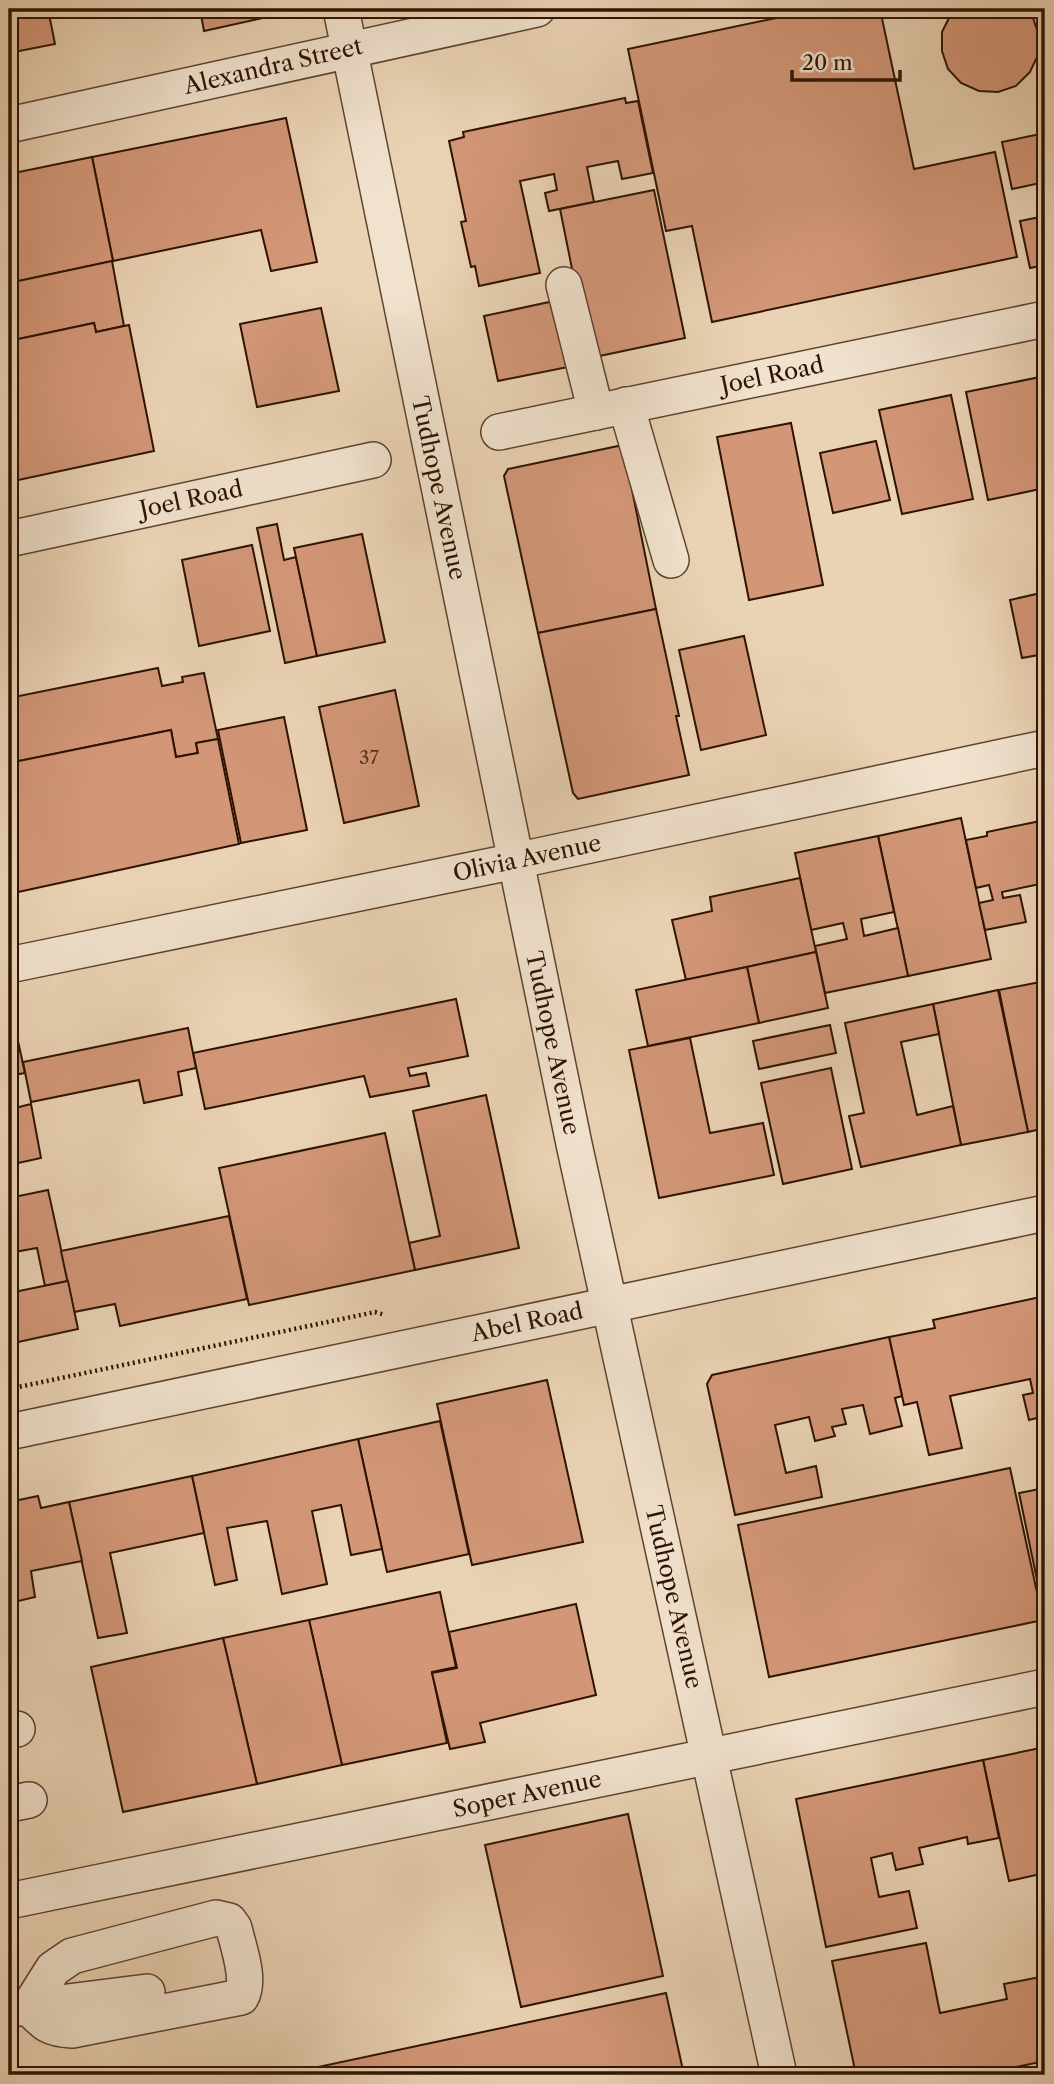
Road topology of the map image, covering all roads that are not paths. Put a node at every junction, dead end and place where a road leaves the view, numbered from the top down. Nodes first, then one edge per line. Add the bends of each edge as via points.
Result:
1 (341, 9) edge
2 (537, 9) edge
3 (349, 48) junction
4 (9, 125) edge
5 (565, 285) dead end
6 (1045, 318) edge
7 (611, 409) junction
8 (499, 432) dead end
9 (373, 460) dead end
10 (9, 538) edge
11 (671, 559) dead end
12 (1045, 748) edge
13 (515, 861) junction
14 (9, 965) edge
15 (1045, 1213) edge
16 (609, 1304) junction
17 (9, 1432) edge
18 (1045, 1687) edge
19 (709, 1756) junction
20 (9, 1901) edge
21 (146, 1992) dead end
22 (19, 2008) edge
23 (779, 2075) edge

1 - 3 street, Tudhope Avenue
2 - 3 street, Alexandra Street
3 - 4 street, Alexandra Street
3 - 13 street, Tudhope Avenue
5 - 7 street
6 - 7 street, Joel Road
7 - 8 street, Joel Road
7 - 11 street
9 - 10 street, Joel Road
12 - 13 street, Olivia Avenue
13 - 14 street, Olivia Avenue
13 - 16 street, Tudhope Avenue
15 - 16 street, Abel Road
16 - 17 street, Abel Road
16 - 19 street, Tudhope Avenue
18 - 19 street, Soper Avenue
19 - 20 street, Soper Avenue
19 - 23 street, Tudhope Avenue
21 - 22 street
22 - 22 street via 60,1962 72,1956 216,1917 234,1928 245,1979 242,1997 72,2031 45,2025

